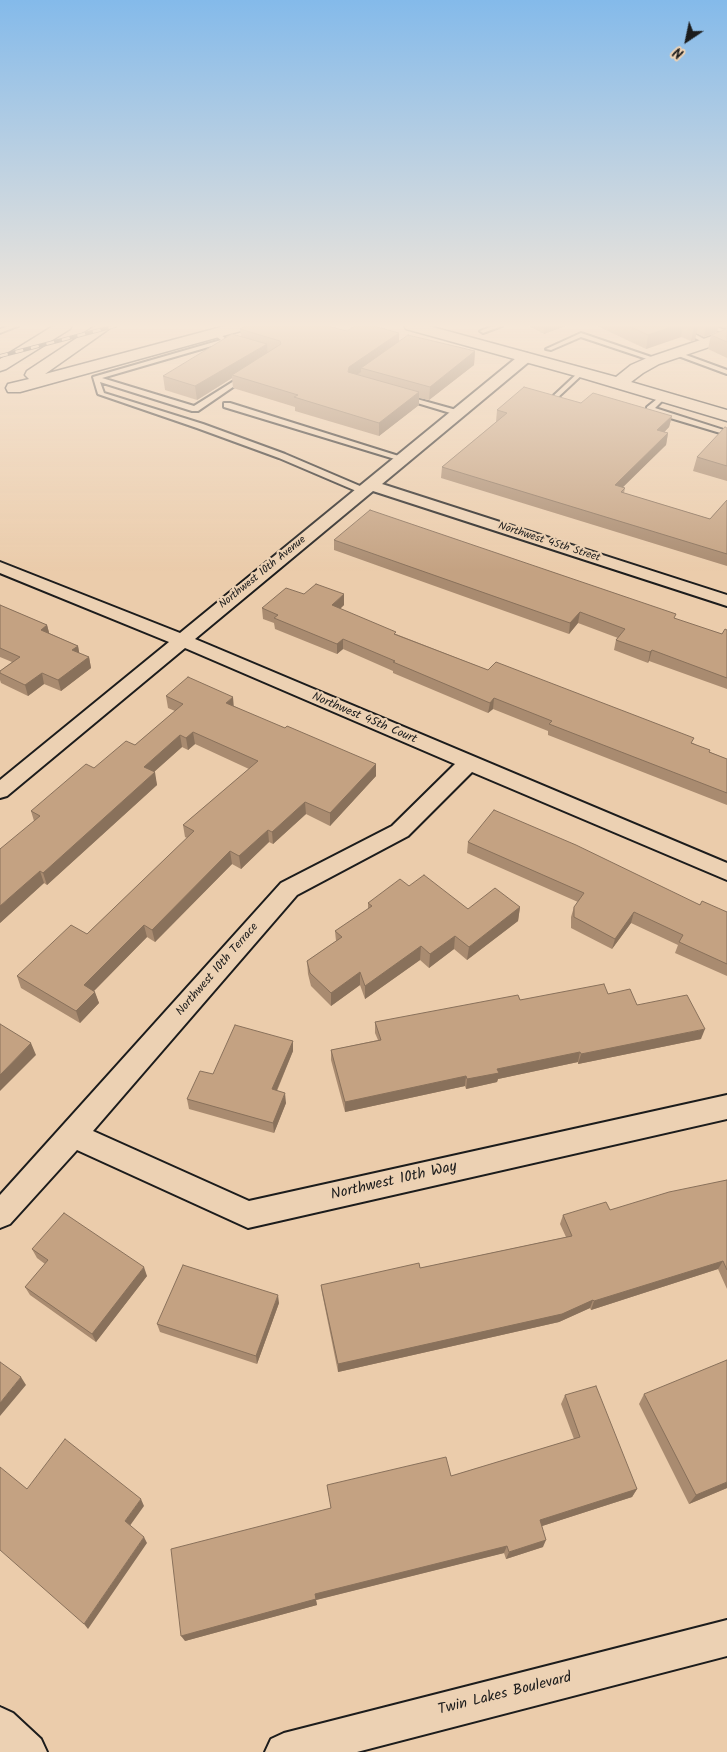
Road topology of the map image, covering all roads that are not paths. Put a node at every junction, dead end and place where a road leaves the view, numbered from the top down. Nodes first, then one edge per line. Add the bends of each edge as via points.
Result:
1 (144, 408) edge
2 (236, 408) edge
3 (438, 408) edge
4 (463, 408) edge
5 (651, 408) edge
6 (701, 408) edge
7 (457, 413) junction
8 (727, 416) edge
9 (727, 432) edge
10 (401, 458) junction
11 (367, 488) junction
12 (0, 567) edge
13 (727, 601) edge
14 (181, 640) junction
15 (468, 763) junction
16 (0, 791) edge
17 (727, 872) edge
18 (727, 1106) edge
19 (73, 1136) junction
20 (0, 1215) edge
21 (727, 1638) edge
22 (0, 1726) edge
23 (28, 1752) edge
24 (284, 1752) edge

1 - 11 lane
2 - 10 lane
3 - 7 lane
4 - 7 street, Northwest 10th Avenue
5 - 9 lane
6 - 8 main road
7 - 10 street, Northwest 10th Avenue
10 - 11 street, Northwest 10th Avenue
11 - 13 street, Northwest 45th Street
11 - 14 street, Northwest 10th Avenue
12 - 14 street, Northwest 45th Court
14 - 15 street, Northwest 45th Court
14 - 16 street, Northwest 10th Avenue
15 - 17 street, Northwest 45th Court
15 - 19 street, Northwest 10th Terrace via 400,831 289,889
18 - 19 street, Northwest 10th Way via 248,1215
19 - 20 street, Northwest 10th Terrace
21 - 24 street, Twin Lakes Boulevard
22 - 23 street

